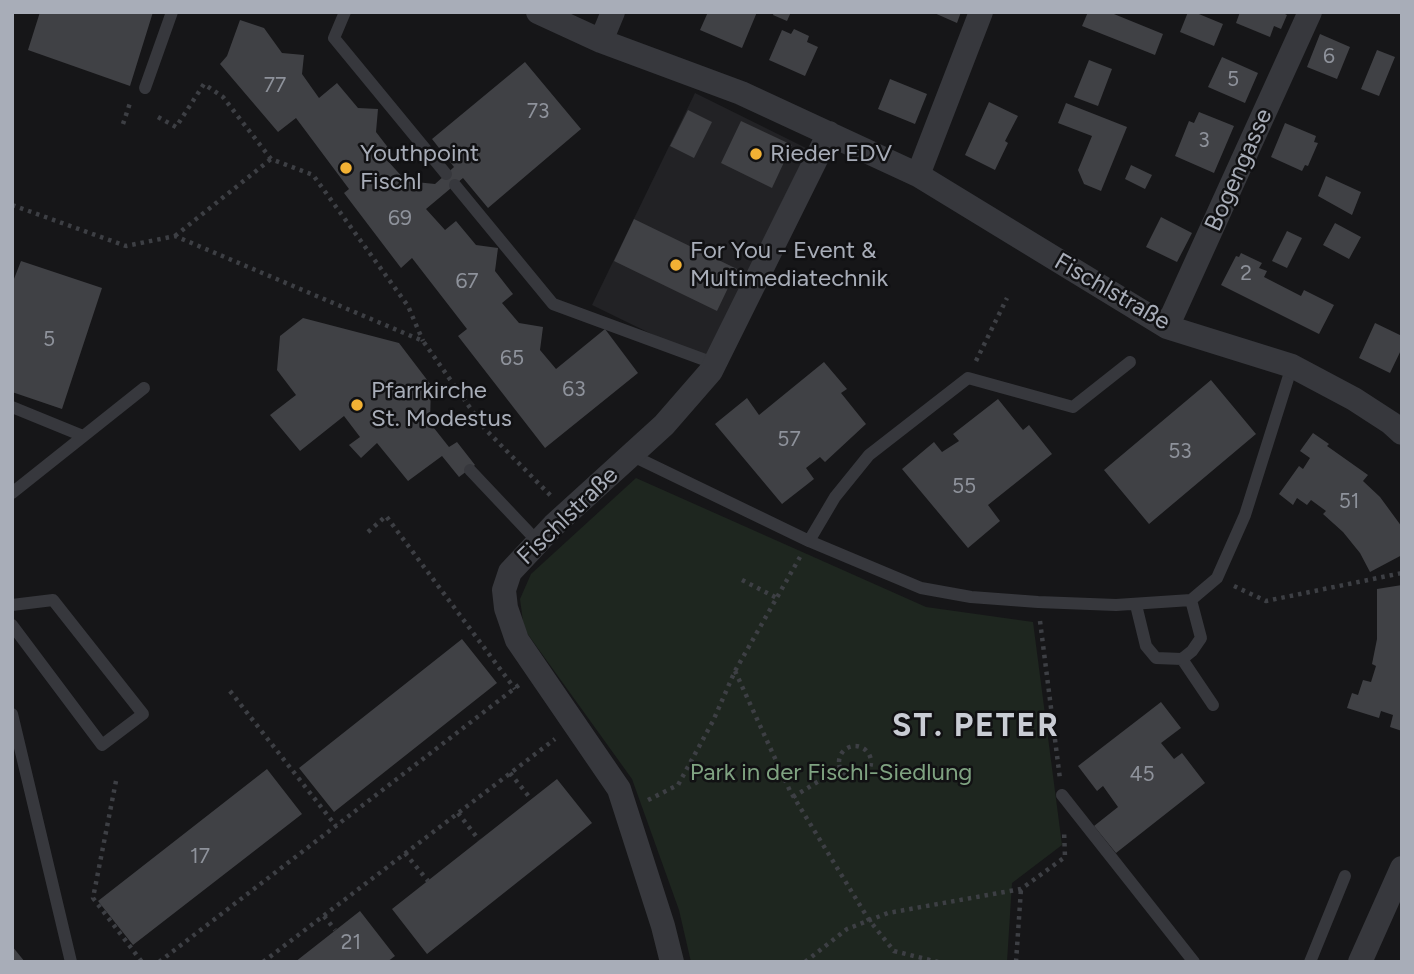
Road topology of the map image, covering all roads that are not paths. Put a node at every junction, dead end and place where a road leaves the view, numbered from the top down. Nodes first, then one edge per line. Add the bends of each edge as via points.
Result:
1 (172, 12) edge
2 (345, 12) edge
3 (538, 12) edge
4 (613, 12) edge
5 (981, 12) edge
6 (1310, 12) edge
7 (601, 41) junction
8 (145, 88) dead end
9 (829, 133) junction
10 (446, 174) dead end
11 (918, 174) junction
12 (455, 184) dead end
13 (1167, 327) junction
14 (716, 361) junction
15 (1130, 362) dead end
16 (1292, 366) junction
17 (144, 388) dead end
18 (12, 407) edge
19 (1402, 433) edge
20 (83, 436) junction
21 (631, 456) junction
22 (470, 470) dead end
23 (12, 493) edge
24 (809, 541) junction
25 (538, 542) junction
26 (1191, 600) junction
27 (12, 605) edge
28 (1136, 605) junction
29 (12, 625) edge
30 (1182, 659) junction
31 (1213, 705) dead end
32 (12, 714) edge
33 (1062, 795) road end
34 (1402, 867) edge
35 (1345, 876) dead end
36 (71, 962) edge
37 (671, 962) edge
38 (1194, 962) edge
39 (1310, 962) edge
40 (1360, 962) edge

1 - 8 lane
2 - 10 lane via 334,38
3 - 7 street, Fischlstraße
4 - 7 street
5 - 11 street
6 - 13 street, Bogengasse
7 - 9 street, Fischlstraße via 734,90
9 - 11 street, Fischlstraße
9 - 14 street, Fischlstraße
11 - 13 street, Fischlstraße
12 - 14 lane via 554,304
13 - 16 street, Fischlstraße
14 - 21 street, Fischlstraße via 664,425
15 - 24 lane via 1073,407 968,378 869,455 835,497
16 - 19 street, Fischlstraße via 1354,399
16 - 26 lane via 1244,515 1217,578
17 - 20 lane
18 - 20 lane
20 - 23 lane
21 - 24 lane
21 - 25 street, Fischlstraße
22 - 25 lane
24 - 28 lane via 920,587 971,597
25 - 37 street, Fischlstraße via 510,572 506,608 517,640 619,789
26 - 28 lane
26 - 30 lane via 1201,638
27 - 29 lane via 53,600 143,714 102,744
28 - 30 lane via 1146,646 1156,658
30 - 31 lane
32 - 36 lane
33 - 38 lane
34 - 40 street
35 - 39 lane

